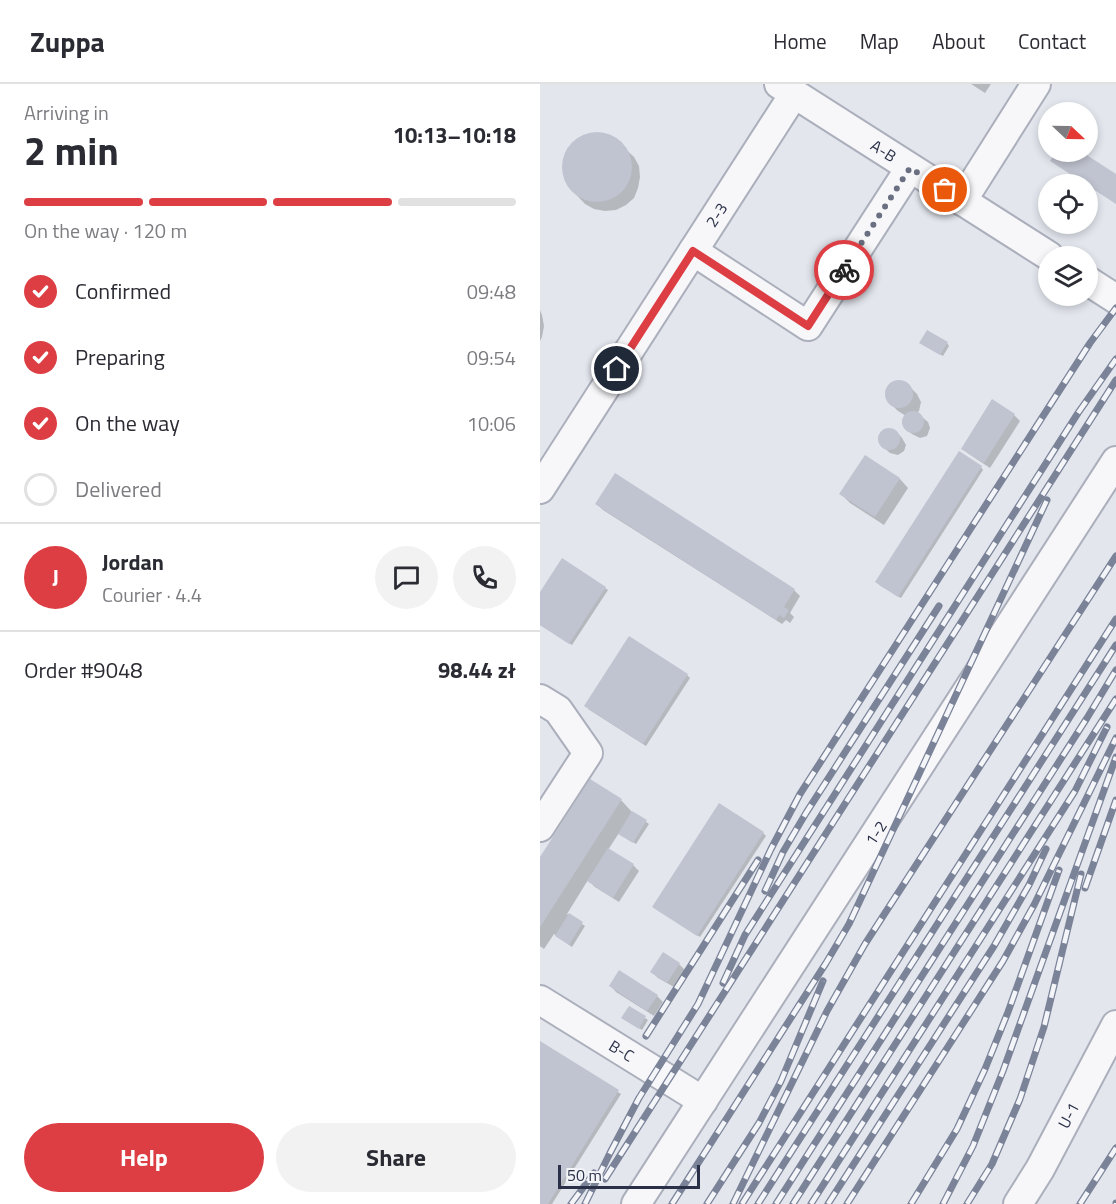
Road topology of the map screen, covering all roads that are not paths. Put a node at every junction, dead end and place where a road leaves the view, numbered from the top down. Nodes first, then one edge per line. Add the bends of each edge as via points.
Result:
1 (1036, 84) edge
2 (786, 89) edge
3 (910, 168) junction
4 (962, 201) junction
5 (1038, 249) edge
6 (693, 251) junction
7 (1098, 287) edge
8 (1116, 299) edge
9 (1116, 461) edge
10 (540, 487) edge
11 (540, 699) edge
12 (540, 827) edge
13 (540, 1000) edge
14 (1116, 1025) edge
15 (703, 1101) junction
16 (636, 1204) edge
17 (1018, 1204) edge

1 - 4 lane
2 - 3 lane, A-B
2 - 6 lane, 2-3
3 - 4 lane, A-B
3 - 6 lane via 808,326
4 - 5 lane, A-B
6 - 10 lane, 2-3
7 - 8 lane
9 - 15 lane, 1-2
11 - 12 lane via 558,710 588,753
13 - 15 lane, B-C
14 - 17 lane, U-1
15 - 16 lane, 1-2

